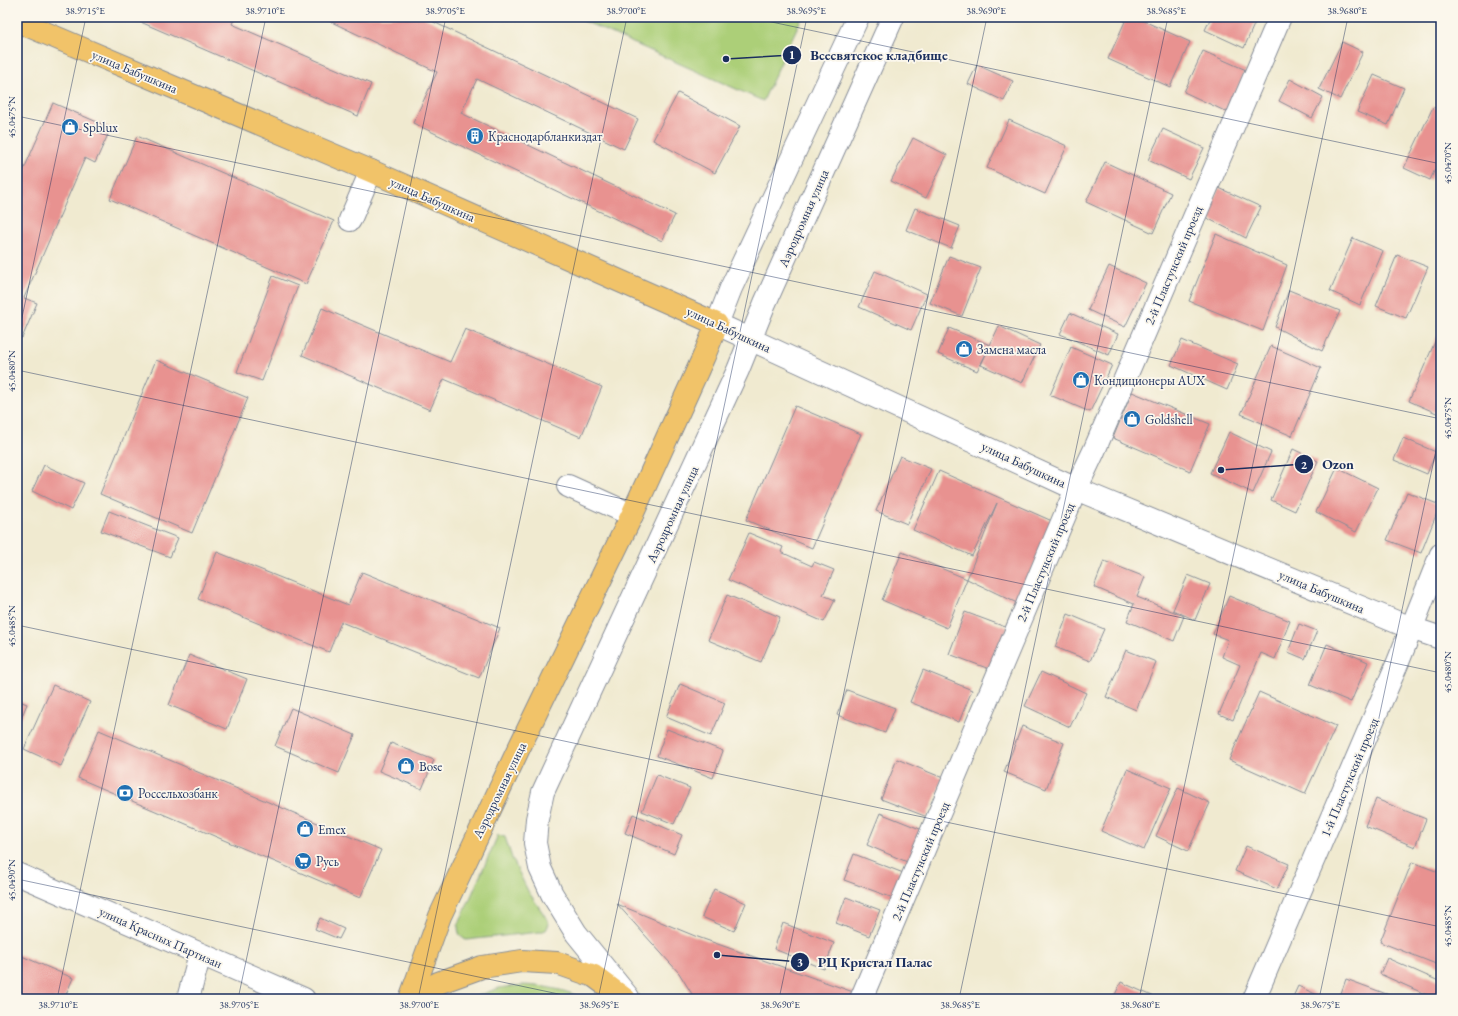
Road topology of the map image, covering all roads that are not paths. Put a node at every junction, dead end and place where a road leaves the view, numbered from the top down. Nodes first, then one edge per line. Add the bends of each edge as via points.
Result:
1 (858, 17) edge
2 (893, 17) edge
3 (1280, 17) edge
4 (17, 21) edge
5 (371, 171) junction
6 (350, 220) dead end
7 (717, 324) junction
8 (750, 339) junction
9 (568, 486) dead end
10 (1076, 489) junction
11 (632, 515) junction
12 (1441, 554) edge
13 (1411, 628) junction
14 (1441, 638) edge
15 (17, 874) edge
16 (200, 954) junction
17 (189, 999) edge
18 (304, 999) edge
19 (410, 999) edge
20 (421, 999) edge
21 (625, 999) edge
22 (630, 999) edge
23 (861, 999) edge
24 (1254, 999) edge

1 - 7 street, Аэродромная улица via 731,288
2 - 8 street, Аэродромная улица
3 - 10 street, 2-й Пластунский проезд
4 - 5 main road, улица Бабушкина
5 - 6 street
5 - 7 main road, улица Бабушкина
7 - 8 street, улица Бабушкина
7 - 11 main road, Аэродромная улица
8 - 10 street, улица Бабушкина
8 - 22 street, Аэродромная улица via 544,792 537,820 535,844 540,868 552,894 576,933
9 - 11 street
10 - 13 street, улица Бабушкина
10 - 23 street, 2-й Пластунский проезд
11 - 19 main road, Аэродромная улица via 460,871 440,916
12 - 13 street, 1-й Пластунский проезд
13 - 14 street, улица Бабушкина
13 - 24 street, 1-й Пластунский проезд
15 - 16 street, улица Красных Партизан
16 - 17 street
16 - 18 street, улица Красных Партизан
20 - 21 main road via 438,983 482,967 522,961 556,963 594,976

